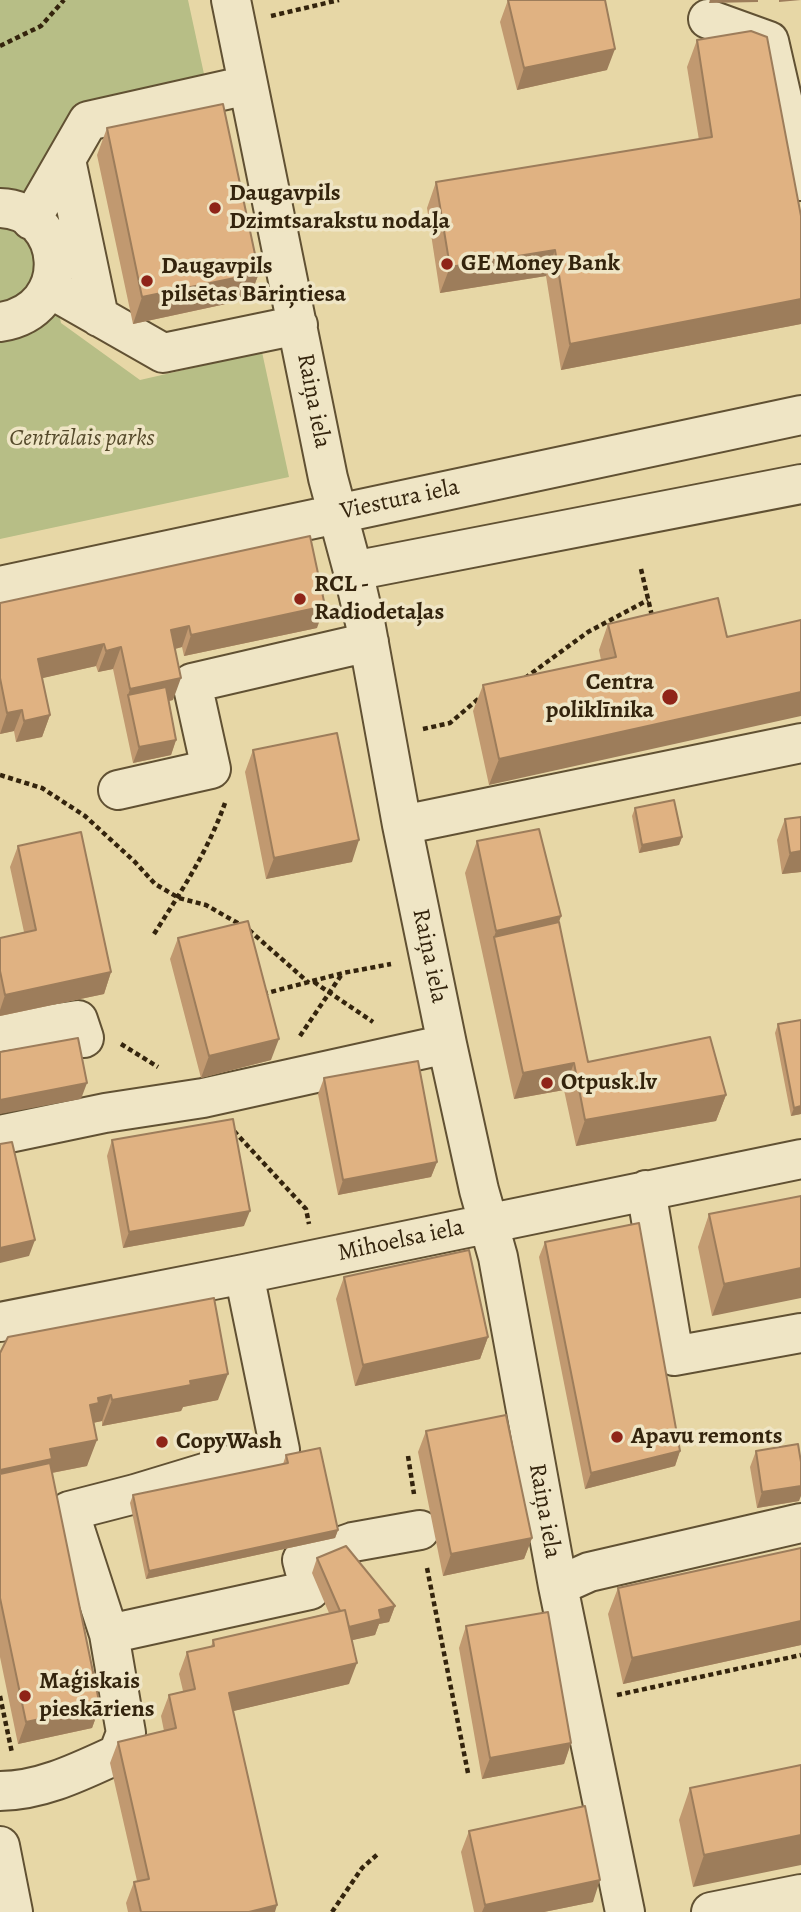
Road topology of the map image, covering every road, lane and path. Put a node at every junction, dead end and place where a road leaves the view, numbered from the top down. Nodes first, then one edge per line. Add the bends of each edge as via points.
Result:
1 (64, 0) edge
2 (231, 0) edge
3 (339, 0) edge
4 (270, 17) dead end
5 (708, 19) dead end
6 (0, 46) edge
7 (248, 85) junction
8 (66, 160) junction
9 (801, 181) edge
10 (16, 214) edge
11 (49, 288) junction
12 (99, 317) junction
13 (0, 322) edge
14 (298, 325) junction
15 (801, 415) edge
16 (801, 484) edge
17 (337, 513) junction
18 (641, 569) dead end
19 (354, 571) junction
20 (0, 586) edge
21 (648, 600) junction
22 (653, 625) edge
23 (369, 642) junction
24 (522, 680) edge
25 (488, 695) edge
26 (418, 730) dead end
27 (801, 743) edge
28 (0, 775) edge
29 (118, 790) dead end
30 (227, 796) dead end
31 (402, 825) junction
32 (179, 898) junction
33 (155, 934) dead end
34 (395, 963) dead end
35 (343, 973) junction
36 (311, 982) junction
37 (329, 992) junction
38 (261, 995) edge
39 (0, 1032) edge
40 (84, 1038) joint
41 (430, 1047) junction
42 (267, 1085) junction
43 (203, 1098) junction
44 (0, 1135) edge
45 (801, 1159) edge
46 (646, 1190) junction
47 (488, 1223) junction
48 (309, 1224) dead end
49 (244, 1273) junction
50 (0, 1322) edge
51 (801, 1333) edge
52 (408, 1456) dead end
53 (801, 1523) edge
54 (420, 1530) junction
55 (558, 1586) junction
56 (109, 1634) junction
57 (801, 1655) edge
58 (615, 1695) dead end
59 (468, 1773) dead end
60 (0, 1791) edge
61 (0, 1846) edge
62 (379, 1853) dead end
63 (801, 1894) edge
64 (13, 1912) edge
65 (332, 1912) edge
66 (625, 1912) edge
67 (711, 1912) edge

1 - 6 path via 41,26
2 - 7 street, Raiņa iela
3 - 4 path
5 - 9 street via 769,41
7 - 8 street via 88,121
7 - 14 street, Raiņa iela
8 - 10 street
8 - 12 street
10 - 11 street via 39,226 49,241 54,259
11 - 12 street
11 - 13 street via 32,310
12 - 14 street via 163,353
14 - 17 street, Raiņa iela
15 - 17 street, Viestura iela
16 - 19 street
17 - 19 street, Raiņa iela
17 - 20 street, Viestura iela
18 - 21 path
19 - 23 street, Raiņa iela
21 - 22 path
21 - 24 path via 588,632
23 - 29 street via 192,683 211,769
23 - 31 street, Raiņa iela
25 - 26 path via 450,723
27 - 31 street
28 - 32 path via 41,788 85,816 155,884
30 - 32 path via 202,858
31 - 41 street, Raiņa iela
32 - 33 path
32 - 36 path via 205,905 249,930
34 - 35 path
35 - 36 path
35 - 37 path
36 - 37 path
36 - 38 path
37 - 41 path
37 - 42 path
39 - 40 street via 78,1020
40 - 43 path via 106,1035
41 - 42 street
41 - 47 street, Raiņa iela
42 - 43 street
43 - 44 street
43 - 48 path via 306,1209
45 - 46 street, Mihoelsa iela
46 - 47 street, Mihoelsa iela
46 - 51 street via 674,1356
47 - 49 street, Mihoelsa iela
47 - 55 street, Raiņa iela
49 - 50 street, Mihoelsa iela
49 - 56 street via 280,1450 69,1511
52 - 54 path
53 - 55 street via 589,1572
54 - 56 street via 353,1542 302,1560 310,1590
54 - 59 path
55 - 66 street, Raiņa iela
56 - 60 street via 126,1733 118,1754 81,1772 19,1791
57 - 58 path
61 - 64 street
62 - 65 path via 362,1868
63 - 67 street

